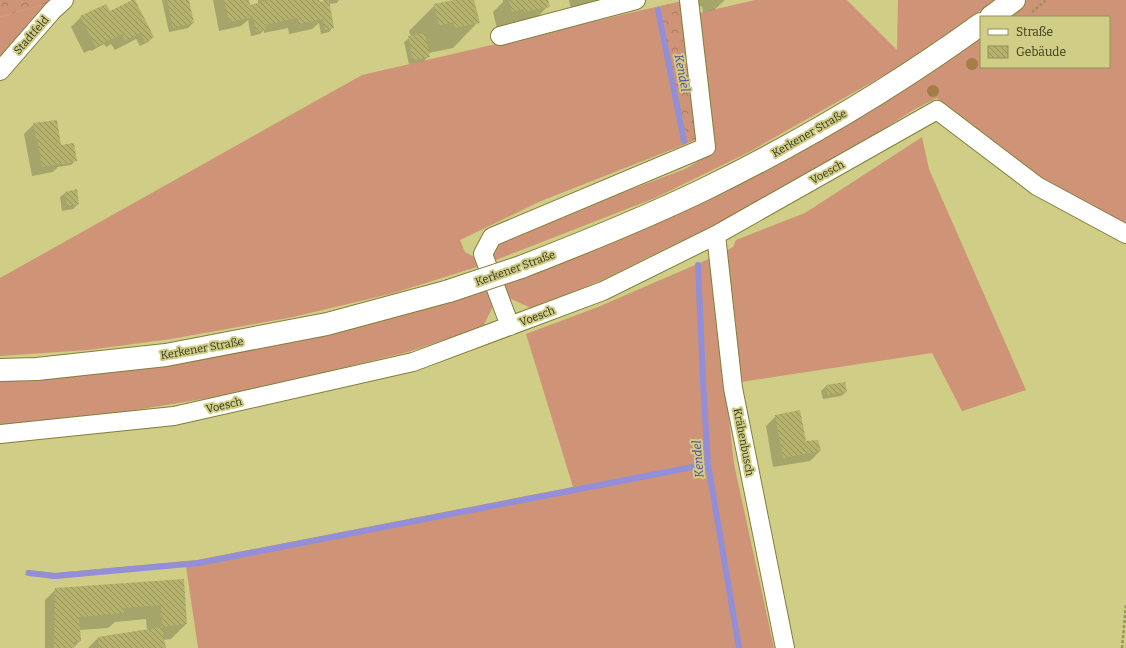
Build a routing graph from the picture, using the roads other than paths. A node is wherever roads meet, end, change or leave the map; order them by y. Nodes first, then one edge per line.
1 (64, 0) edge
2 (636, 0) edge
3 (689, 0) edge
4 (1021, 7) edge
5 (994, 16) edge
6 (980, 25) edge
7 (500, 36) dead end
8 (0, 71) edge
9 (1126, 234) edge
10 (716, 235) junction
11 (510, 326) junction
12 (0, 370) edge
13 (0, 434) edge
14 (785, 648) edge

1 - 8 street, Stadtfeld
2 - 7 street
3 - 11 street, Voesch
4 - 5 main road
6 - 12 main road, Kerkener Straße, bridge
9 - 10 street, Voesch
10 - 11 street, Voesch
10 - 14 street, Krähenbusch
11 - 13 street, Voesch

